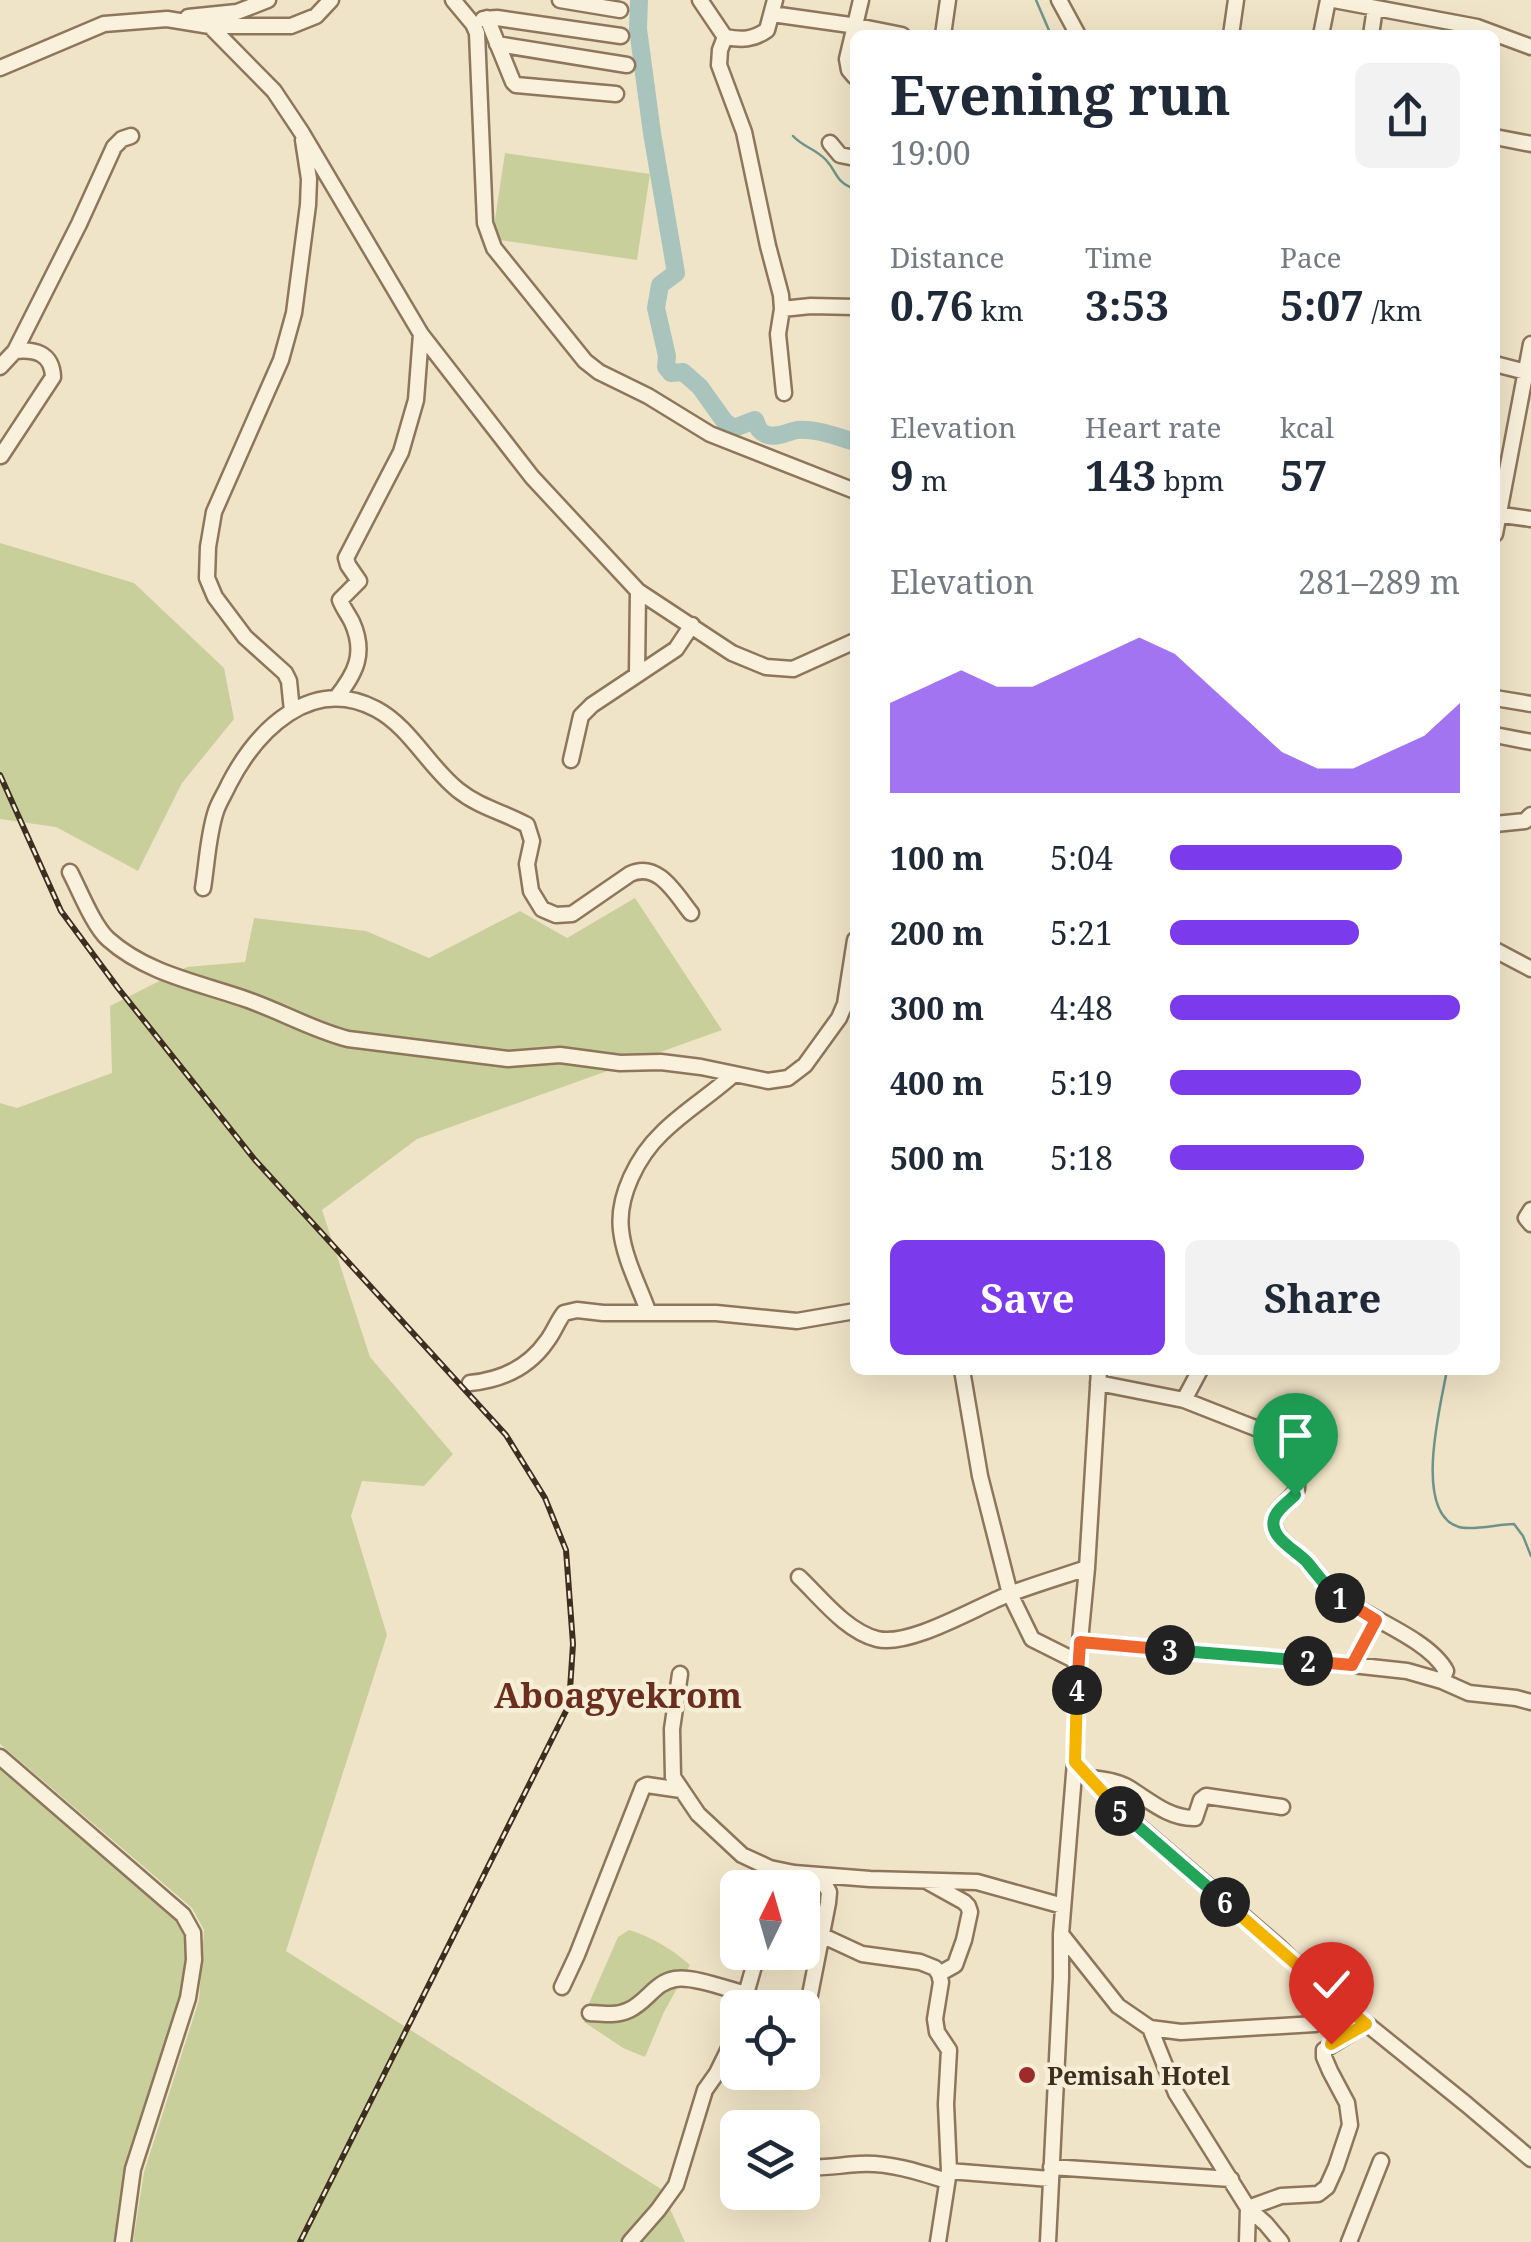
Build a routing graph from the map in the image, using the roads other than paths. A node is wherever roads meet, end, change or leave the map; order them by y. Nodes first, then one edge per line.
1 (268, 0) edge
2 (331, 0) edge
3 (453, 0) edge
4 (560, 0) edge
5 (700, 0) edge
6 (861, 0) edge
7 (948, 0) edge
8 (1058, 0) edge
9 (1236, 0) edge
10 (1331, 0) edge
11 (774, 7) edge
12 (1375, 8) junction
13 (620, 10) dead end
14 (167, 19) junction
15 (480, 21) junction
16 (210, 26) junction
17 (857, 26) junction
18 (856, 30) edge
19 (877, 30) edge
20 (944, 30) edge
21 (1075, 30) edge
22 (1232, 30) edge
23 (1322, 30) edge
24 (1372, 30) edge
25 (1486, 30) edge
26 (1500, 35) edge
27 (620, 36) dead end
28 (725, 36) junction
29 (497, 44) junction
30 (1531, 46) edge
31 (627, 65) dead end
32 (0, 68) edge
33 (616, 94) dead end
34 (302, 133) junction
35 (132, 136) dead end
36 (1500, 138) edge
37 (830, 142) dead end
38 (1531, 144) edge
39 (850, 157) edge
40 (850, 307) edge
41 (782, 309) junction
42 (421, 334) junction
43 (1531, 344) edge
44 (15, 352) junction
45 (1500, 365) edge
46 (0, 367) edge
47 (1526, 372) junction
48 (784, 394) dead end
49 (1, 456) edge
50 (850, 489) edge
51 (1500, 499) edge
52 (1500, 514) edge
53 (1531, 519) edge
54 (638, 591) junction
55 (692, 625) junction
56 (850, 643) edge
57 (637, 673) junction
58 (336, 698) junction
59 (1500, 699) edge
60 (1531, 704) edge
61 (292, 711) junction
62 (1500, 736) edge
63 (1531, 742) edge
64 (571, 760) dead end
65 (1531, 815) edge
66 (1500, 824) edge
67 (70, 872) dead end
68 (203, 888) dead end
69 (691, 913) dead end
70 (1500, 953) edge
71 (1531, 969) edge
72 (850, 972) edge
73 (734, 1074) junction
74 (1531, 1210) edge
75 (1531, 1224) edge
76 (648, 1312) junction
77 (850, 1312) edge
78 (963, 1375) edge
79 (1197, 1375) edge
80 (1098, 1377) edge
81 (470, 1383) dead end
82 (1184, 1400) junction
83 (1087, 1568) junction
84 (799, 1578) dead end
85 (1010, 1594) junction
86 (1376, 1620) junction
87 (1080, 1642) junction
88 (1078, 1662) junction
89 (1352, 1665) junction
90 (680, 1674) dead end
91 (1442, 1681) junction
92 (1531, 1702) edge
93 (0, 1757) edge
94 (1075, 1762) junction
95 (1089, 1778) junction
96 (681, 1790) junction
97 (1282, 1807) dead end
98 (774, 1870) edge
99 (820, 1876) joint
100 (924, 1879) junction
101 (1063, 1906) junction
102 (1061, 1934) junction
103 (821, 1935) junction
104 (939, 1974) junction
105 (562, 1987) dead end
106 (810, 1990) edge
107 (720, 1993) edge
108 (1347, 2008) junction
109 (590, 2014) dead end
110 (1315, 2024) junction
111 (1366, 2024) junction
112 (1150, 2028) junction
113 (1324, 2050) junction
114 (720, 2067) edge
115 (1531, 2159) edge
116 (1380, 2161) dead end
117 (820, 2169) edge
118 (1051, 2173) junction
119 (948, 2176) junction
120 (1231, 2180) junction
121 (1248, 2208) junction
122 (122, 2242) edge
123 (630, 2242) edge
124 (938, 2242) edge
125 (1048, 2242) edge
126 (1247, 2242) edge
127 (1281, 2242) edge
128 (1349, 2242) edge

1 - 14 street
2 - 16 street
3 - 15 street
4 - 13 street
5 - 28 street
6 - 17 street
7 - 20 street
8 - 21 street
9 - 22 street
10 - 12 street
10 - 23 street
11 - 17 street
11 - 28 street
12 - 24 street
12 - 25 street
14 - 16 street
14 - 32 street
15 - 27 street
15 - 29 street
15 - 50 street
16 - 34 street
17 - 18 street
17 - 19 street
26 - 30 street
28 - 41 street
29 - 31 street
29 - 33 street
34 - 42 street
34 - 61 street
35 - 44 street
36 - 38 street
37 - 39 street
40 - 41 street
41 - 48 street
42 - 54 street
42 - 58 street
43 - 47 street
44 - 46 street
44 - 49 street
45 - 47 street
47 - 51 street
52 - 53 street
54 - 55 street
54 - 57 street
55 - 56 street
55 - 57 street
57 - 64 street
58 - 61 street
58 - 69 street
59 - 60 street
61 - 68 street
62 - 63 street
65 - 66 street
67 - 73 street
70 - 71 street
72 - 73 street
73 - 76 street
74 - 75 street
76 - 77 street
76 - 81 street
78 - 85 street
79 - 82 street
80 - 82 street
80 - 83 street
82 - 86 street
83 - 85 street
83 - 87 street
84 - 85 street
85 - 88 street
86 - 89 street
86 - 91 street
87 - 88 street
87 - 89 street
88 - 94 street
89 - 91 street
90 - 96 street
91 - 92 street
93 - 122 street
94 - 95 street
94 - 101 street
95 - 97 street
95 - 108 street
96 - 98 street
96 - 105 street
99 - 100 street
99 - 103 street
100 - 101 street
100 - 104 street
101 - 102 street
102 - 112 street
102 - 118 street
103 - 104 street
103 - 106 street
104 - 119 street
107 - 109 street
108 - 110 street
108 - 111 street
110 - 112 street
110 - 113 street
111 - 113 street
111 - 115 street
112 - 120 street
113 - 121 street
114 - 123 street
116 - 128 street
117 - 119 street
118 - 119 street
118 - 120 street
118 - 125 street
119 - 124 street
120 - 121 street
121 - 126 street
121 - 127 street

